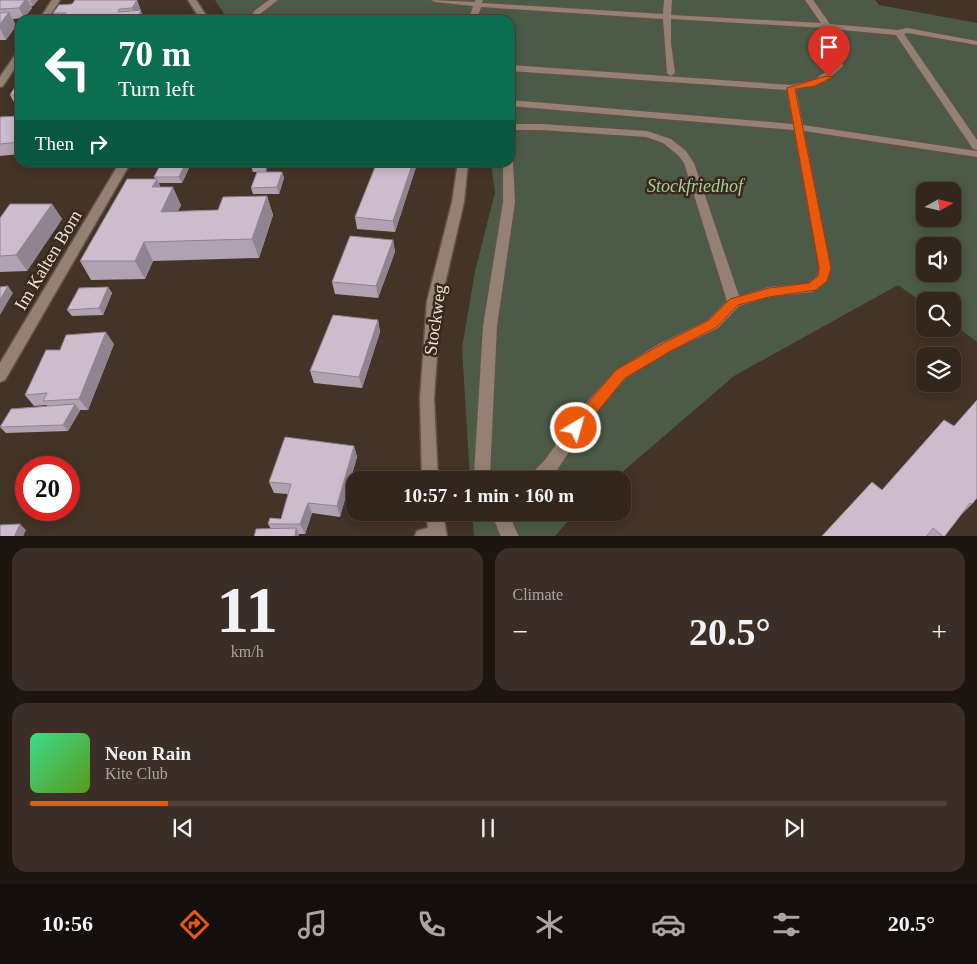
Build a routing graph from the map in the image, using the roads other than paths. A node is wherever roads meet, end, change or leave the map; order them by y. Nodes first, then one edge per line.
1 (56, 0) edge
2 (192, 0) edge
3 (274, 0) edge
4 (435, 0) edge
5 (668, 0) edge
6 (809, 0) edge
7 (479, 2) edge
8 (46, 15) edge
9 (202, 15) edge
10 (256, 15) edge
11 (475, 15) edge
12 (667, 19) junction
13 (827, 26) junction
14 (899, 33) junction
15 (977, 43) edge
16 (15, 62) edge
17 (515, 68) edge
18 (671, 73) dead end
19 (0, 84) edge
20 (791, 88) junction
21 (515, 103) edge
22 (515, 127) edge
23 (799, 127) junction
24 (977, 147) edge
25 (977, 154) edge
26 (123, 167) edge
27 (462, 167) edge
28 (508, 167) edge
29 (734, 302) junction
30 (0, 376) edge
31 (430, 471) edge
32 (482, 471) edge
33 (544, 471) edge
34 (434, 521) edge
35 (505, 521) edge
36 (433, 536) edge
37 (510, 536) edge

1 - 8 street
2 - 9 street
3 - 10 street
4 - 7 street
5 - 12 street
6 - 13 street
7 - 11 street
7 - 12 street
12 - 13 street
12 - 18 street
13 - 14 street
13 - 20 street
14 - 15 street
14 - 24 street
16 - 19 street
17 - 20 street
20 - 23 street
21 - 23 street
22 - 29 street
23 - 25 street
23 - 29 street
26 - 30 street, Im Kalten Born
27 - 31 street, Stockweg
28 - 32 street
29 - 33 street
34 - 36 street
35 - 37 street

